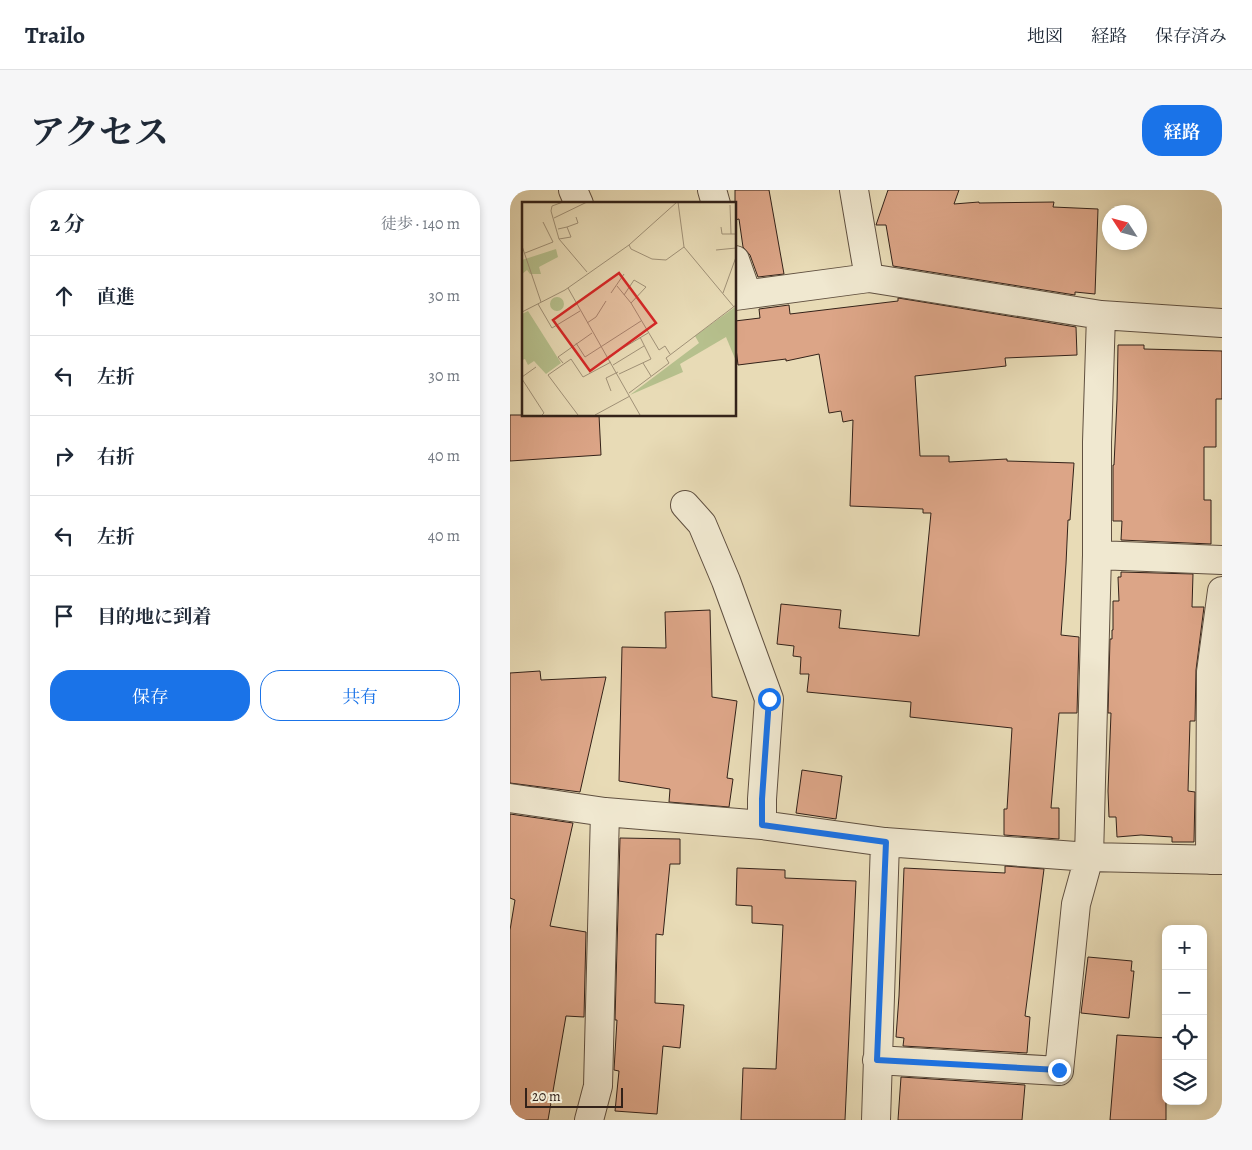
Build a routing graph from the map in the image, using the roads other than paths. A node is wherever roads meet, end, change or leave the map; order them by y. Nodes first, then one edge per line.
1 (573, 190) edge
2 (854, 190) edge
3 (578, 202) edge
4 (736, 266) edge
5 (869, 278) junction
6 (741, 295) edge
7 (1101, 315) junction
8 (1222, 323) edge
9 (685, 505) dead end
10 (1097, 555) junction
11 (1222, 560) edge
12 (1222, 591) edge
13 (510, 798) edge
14 (606, 812) junction
15 (762, 825) junction
16 (886, 842) junction
17 (1089, 857) junction
18 (1216, 860) edge
19 (877, 1060) junction
20 (589, 1120) edge
21 (876, 1120) edge

1 - 3 street
2 - 5 street
4 - 6 street
5 - 6 street
5 - 7 street
7 - 8 street
7 - 10 street
9 - 15 street
10 - 11 street
10 - 17 street
12 - 18 street
13 - 14 street
14 - 15 street
14 - 20 street
15 - 16 street
16 - 17 street
16 - 19 street
17 - 18 street
17 - 19 street
19 - 21 street

